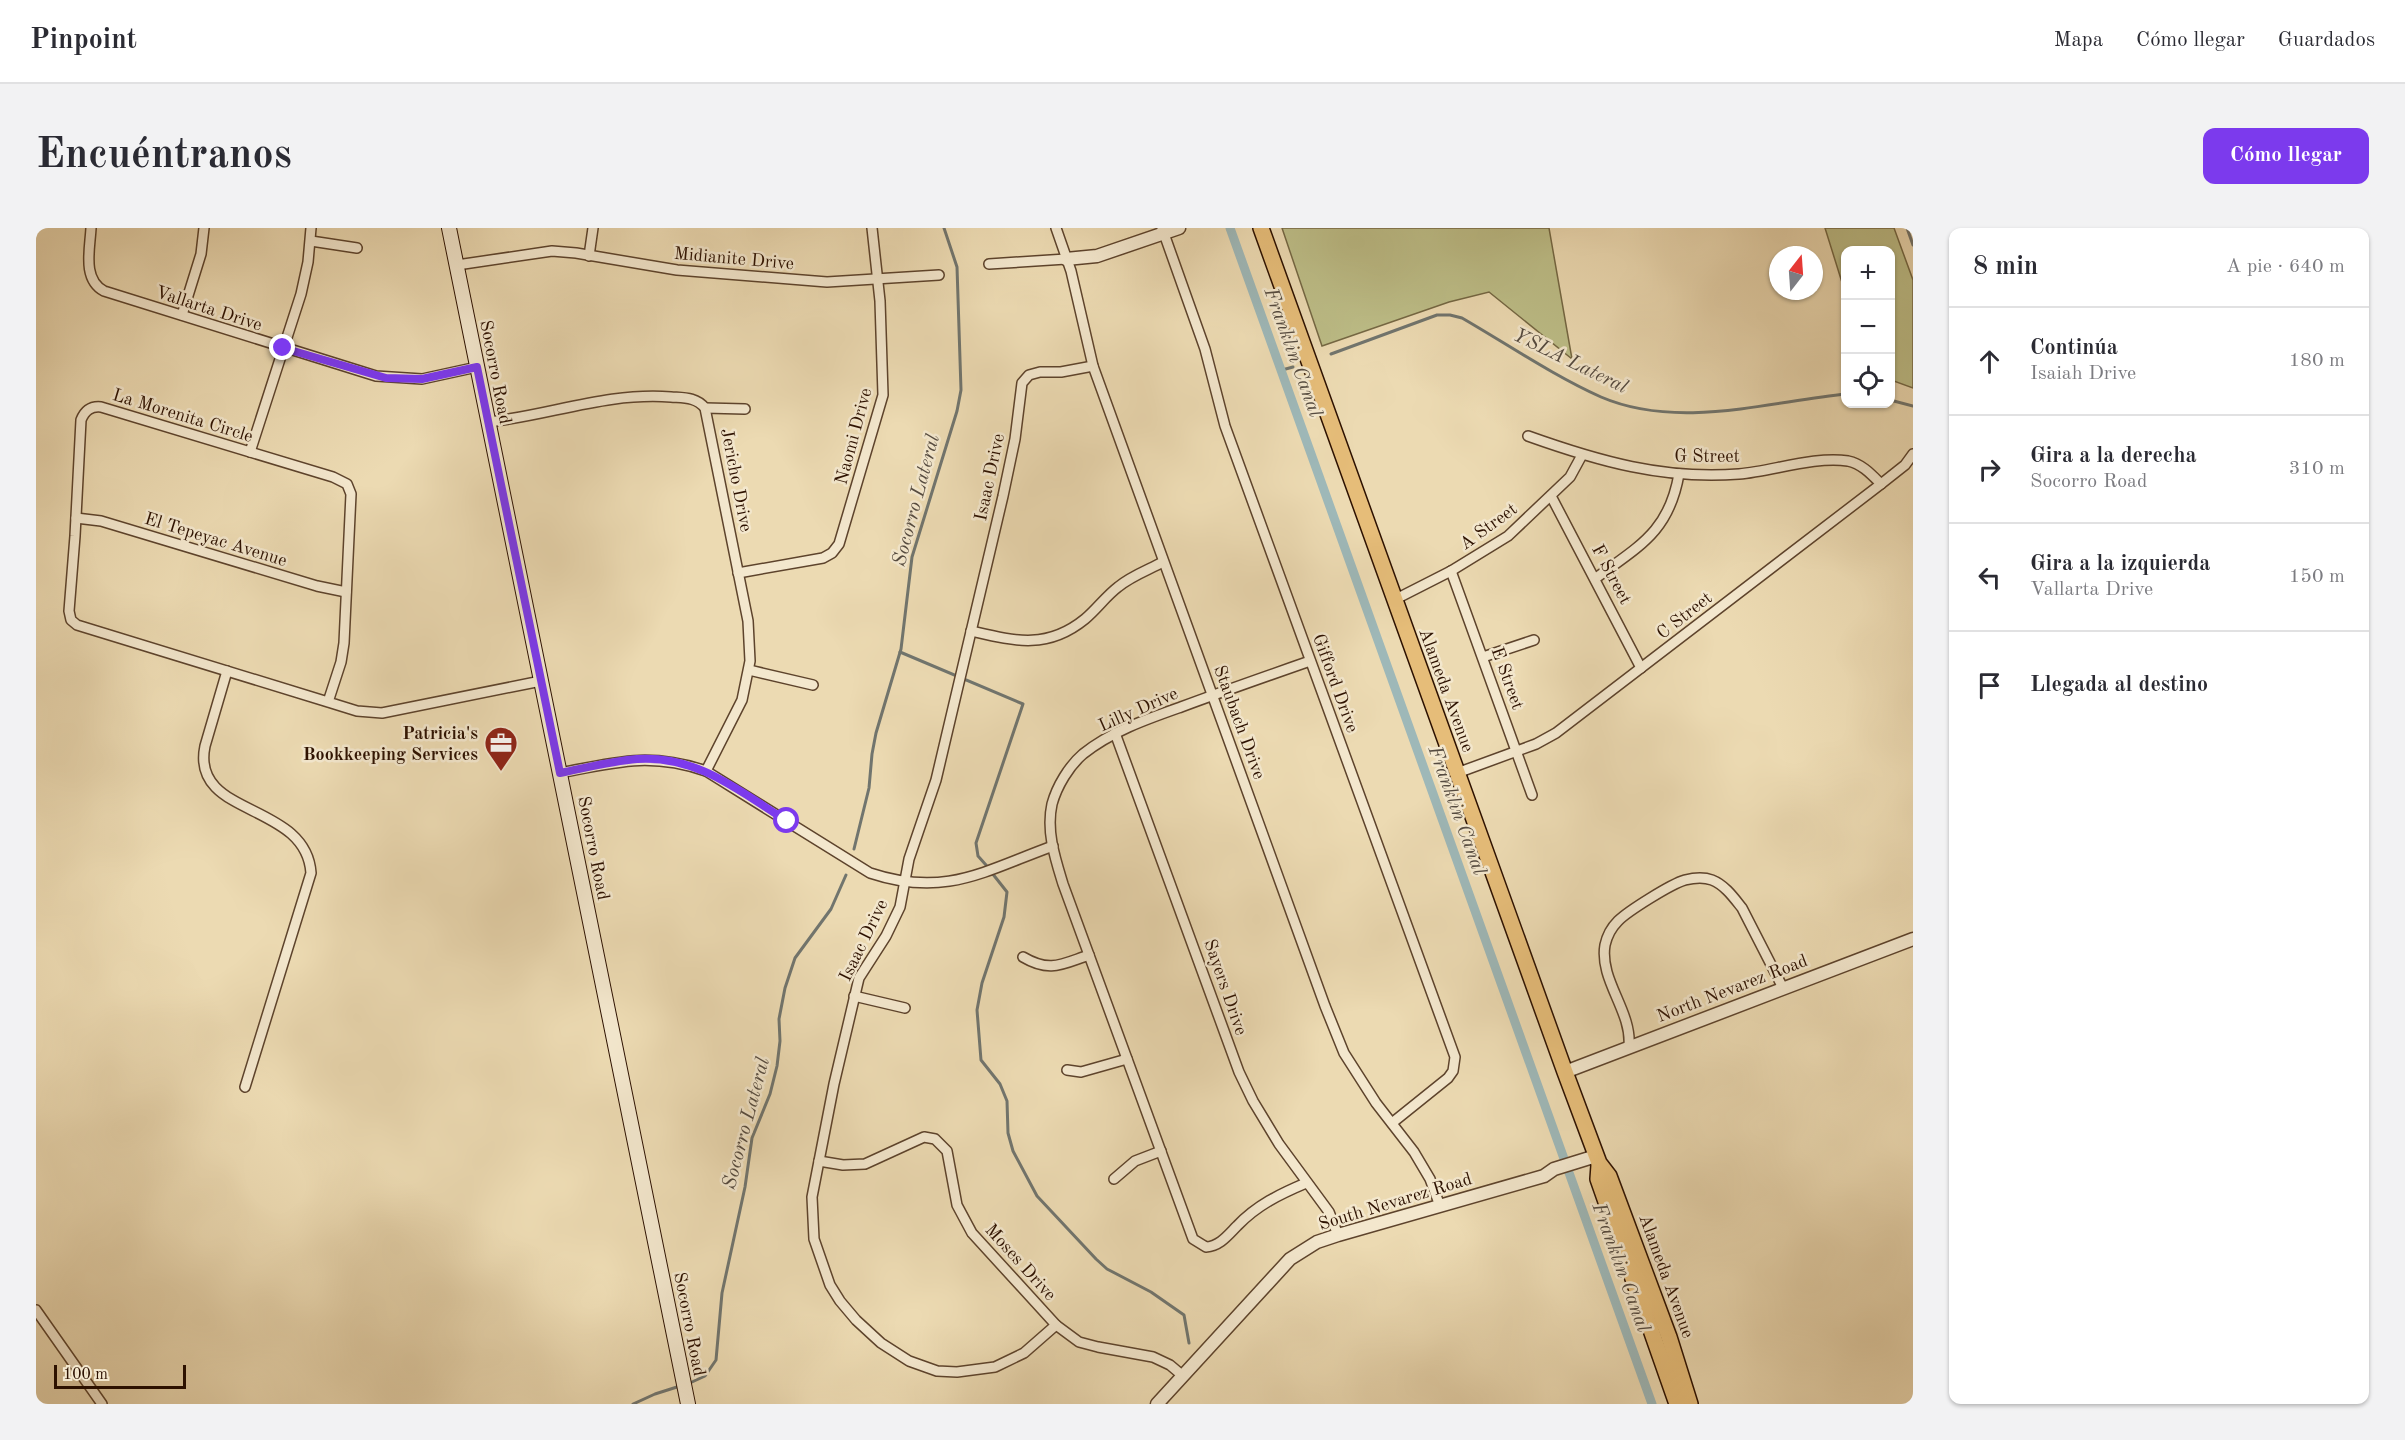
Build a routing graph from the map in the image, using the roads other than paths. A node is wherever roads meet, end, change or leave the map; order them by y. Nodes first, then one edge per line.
1 (91, 228) edge
2 (204, 228) edge
3 (310, 228) edge
4 (449, 228) edge
5 (593, 228) edge
6 (872, 228) edge
7 (1056, 228) edge
8 (1179, 228) edge
9 (1261, 228) edge
10 (1163, 231) edge
11 (311, 241) junction
12 (357, 248) dead end
13 (589, 256) junction
14 (1066, 259) junction
15 (988, 264) dead end
16 (457, 265) junction
17 (939, 275) dead end
18 (878, 279) junction
19 (182, 315) junction
20 (283, 348) junction
21 (1093, 366) junction
22 (477, 367) junction
23 (705, 408) junction
24 (745, 409) dead end
25 (488, 422) junction
26 (1528, 436) dead end
27 (250, 452) junction
28 (1913, 454) edge
29 (1582, 455) junction
30 (1679, 474) junction
31 (1881, 484) junction
32 (1551, 496) junction
33 (76, 518) junction
34 (1163, 562) junction
35 (1451, 571) junction
36 (738, 573) junction
37 (1596, 578) junction
38 (346, 592) junction
39 (1394, 600) junction
40 (971, 631) junction
41 (1534, 640) dead end
42 (1483, 657) junction
43 (1310, 661) junction
44 (1641, 668) junction
45 (749, 670) junction
46 (227, 671) junction
47 (541, 681) junction
48 (813, 685) dead end
49 (1212, 695) junction
50 (328, 702) junction
51 (1115, 734) junction
52 (1516, 751) junction
53 (706, 771) junction
54 (560, 773) junction
55 (1457, 774) junction
56 (1532, 795) dead end
57 (1053, 846) junction
58 (905, 882) junction
59 (1913, 939) edge
60 (1089, 955) junction
61 (1023, 957) dead end
62 (1783, 988) junction
63 (854, 996) junction
64 (905, 1008) dead end
65 (1629, 1046) junction
66 (1127, 1059) junction
67 (1067, 1070) dead end
68 (1565, 1071) junction
69 (245, 1087) dead end
70 (1392, 1123) junction
71 (1161, 1151) junction
72 (1594, 1160) junction
73 (819, 1161) junction
74 (1114, 1179) dead end
75 (1306, 1183) junction
76 (1440, 1206) junction
77 (1338, 1235) junction
78 (36, 1310) edge
79 (1056, 1325) junction
80 (1184, 1376) junction
81 (102, 1404) edge
82 (688, 1404) edge
83 (1157, 1404) edge
84 (1677, 1404) edge
85 (1690, 1404) edge

1 - 19 street, Vallarta Drive
2 - 19 street
3 - 11 street
4 - 16 main road, Socorro Road
5 - 13 street
6 - 18 street, Naomi Drive
7 - 14 street, Staubach Drive
8 - 10 street
9 - 39 main road, Alameda Avenue
10 - 14 street
10 - 43 street, Gifford Drive
11 - 12 street
11 - 20 street
13 - 16 street, Midianite Drive
13 - 18 street, Midianite Drive
14 - 15 street
14 - 21 street, Staubach Drive
16 - 22 main road, Socorro Road
17 - 18 street, Midianite Drive
18 - 36 street, Naomi Drive
19 - 20 street, Vallarta Drive
20 - 22 street, Vallarta Drive
20 - 27 street
21 - 34 street, Staubach Drive
21 - 40 street, Isaac Drive
22 - 25 main road, Socorro Road
23 - 24 street
23 - 25 street, Jericho Drive
23 - 36 street, Jericho Drive
25 - 47 main road, Socorro Road
26 - 29 street, G Street
27 - 33 street, La Morenita Circle
27 - 38 street, La Morenita Circle
28 - 31 street, C Street
29 - 30 street, G Street
29 - 32 street, A Street
30 - 31 street, G Street
30 - 37 street
31 - 44 street, C Street
32 - 35 street, A Street
32 - 37 street, F Street
33 - 38 street, El Tepeyac Avenue
33 - 46 street, La Morenita Circle
34 - 40 street
34 - 49 street, Staubach Drive
35 - 39 street, A Street
35 - 42 street, E Street
36 - 45 street, Jericho Drive
37 - 44 street, F Street
38 - 50 street, La Morenita Circle
39 - 55 main road, Alameda Avenue
40 - 58 street, Isaac Drive
41 - 42 street
42 - 52 street, E Street
43 - 49 street, Lilly Drive
43 - 70 street, Gifford Drive
44 - 52 street, C Street
45 - 48 street
45 - 53 street, Jericho Drive
46 - 50 street, La Morenita Circle
46 - 69 street
47 - 50 street, La Morenita Circle
47 - 54 main road, Socorro Road
49 - 51 street, Lilly Drive
49 - 70 street, Staubach Drive
51 - 57 street, Lilly Drive
51 - 75 street, Sayers Drive
52 - 55 street, C Street
52 - 56 street, E Street
53 - 54 street
53 - 58 street
54 - 82 main road, Socorro Road
55 - 68 main road, Alameda Avenue
57 - 58 street
57 - 60 street, Lilly Drive
58 - 63 street, Isaac Drive
59 - 62 street, North Nevarez Road
60 - 61 street
60 - 66 street, Lilly Drive
62 - 65 street, North Nevarez Road
62 - 65 street
63 - 64 street
63 - 73 street, Isaac Drive
65 - 68 street, North Nevarez Road
66 - 67 street
66 - 71 street, Lilly Drive
68 - 72 main road, Alameda Avenue
70 - 76 street, Staubach Drive
71 - 74 street
71 - 75 street, Lilly Drive
72 - 76 street, South Nevarez Road
72 - 84 main road, Alameda Avenue
72 - 85 main road, Alameda Avenue
73 - 79 street, Moses Drive
73 - 79 street, Isaac Drive
75 - 77 street, Sayers Drive
76 - 77 street, South Nevarez Road
77 - 80 street, South Nevarez Road
78 - 81 street
79 - 80 street, Moses Drive
80 - 83 street, South Nevarez Road

